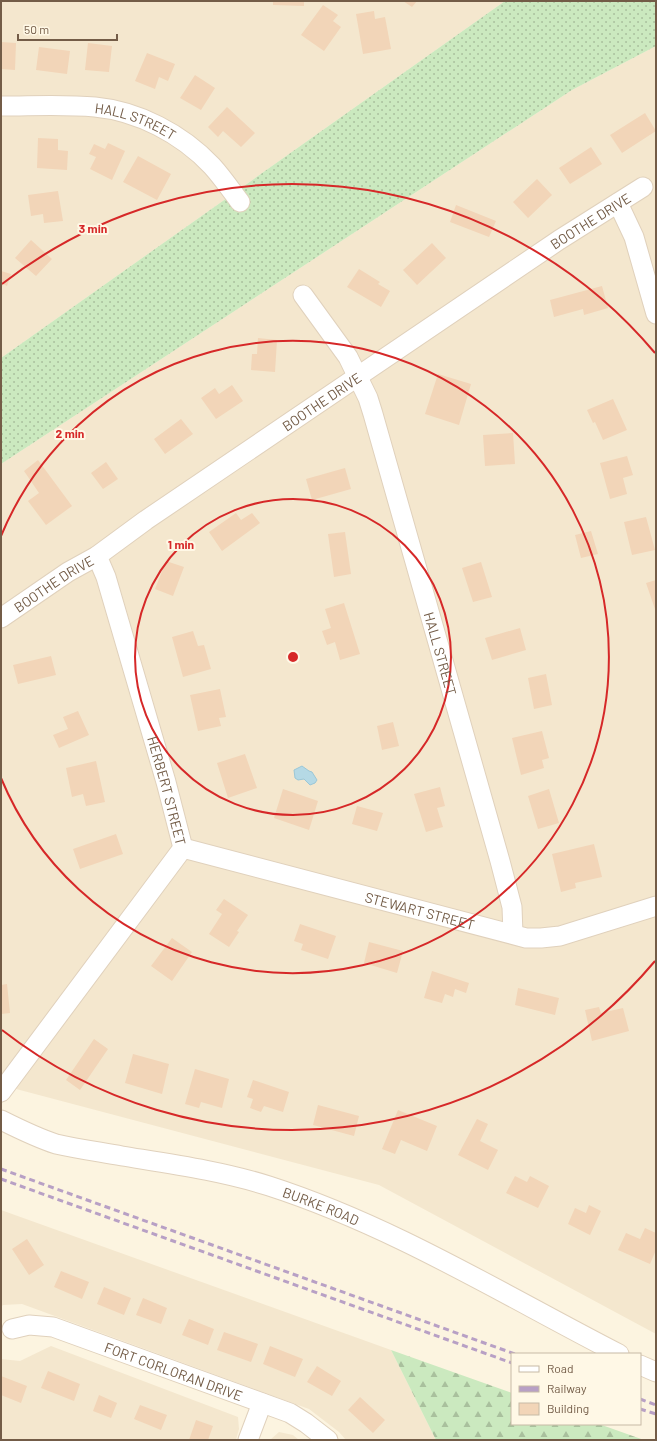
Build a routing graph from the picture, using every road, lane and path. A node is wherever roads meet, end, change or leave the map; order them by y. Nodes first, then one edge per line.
1 (1, 106) edge
2 (643, 187) dead end
3 (240, 202) dead end
4 (618, 203) junction
5 (303, 294) dead end
6 (656, 314) edge
7 (357, 377) junction
8 (97, 556) junction
9 (1, 618) edge
10 (183, 848) junction
11 (656, 906) edge
12 (513, 934) junction
13 (1, 1092) edge
14 (1, 1120) edge
15 (12, 1329) dead end
16 (617, 1353) edge
17 (641, 1364) edge
18 (656, 1372) edge
19 (262, 1403) junction
20 (248, 1440) edge
21 (328, 1440) edge

1 - 3 street, HALL STREET
2 - 4 street, BOOTHE DRIVE
4 - 6 street
4 - 7 street, BOOTHE DRIVE
5 - 7 street, HALL STREET
7 - 8 street, BOOTHE DRIVE
7 - 12 street, HALL STREET
8 - 9 street, BOOTHE DRIVE
8 - 10 street, HERBERT STREET
10 - 12 street, STEWART STREET
10 - 13 street, HERBERT STREET
11 - 12 street, STEWART STREET
14 - 16 street, BURKE ROAD
15 - 19 street, FORT CORLORAN DRIVE
17 - 18 street
19 - 20 street
19 - 21 street, FORT CORLORAN DRIVE

